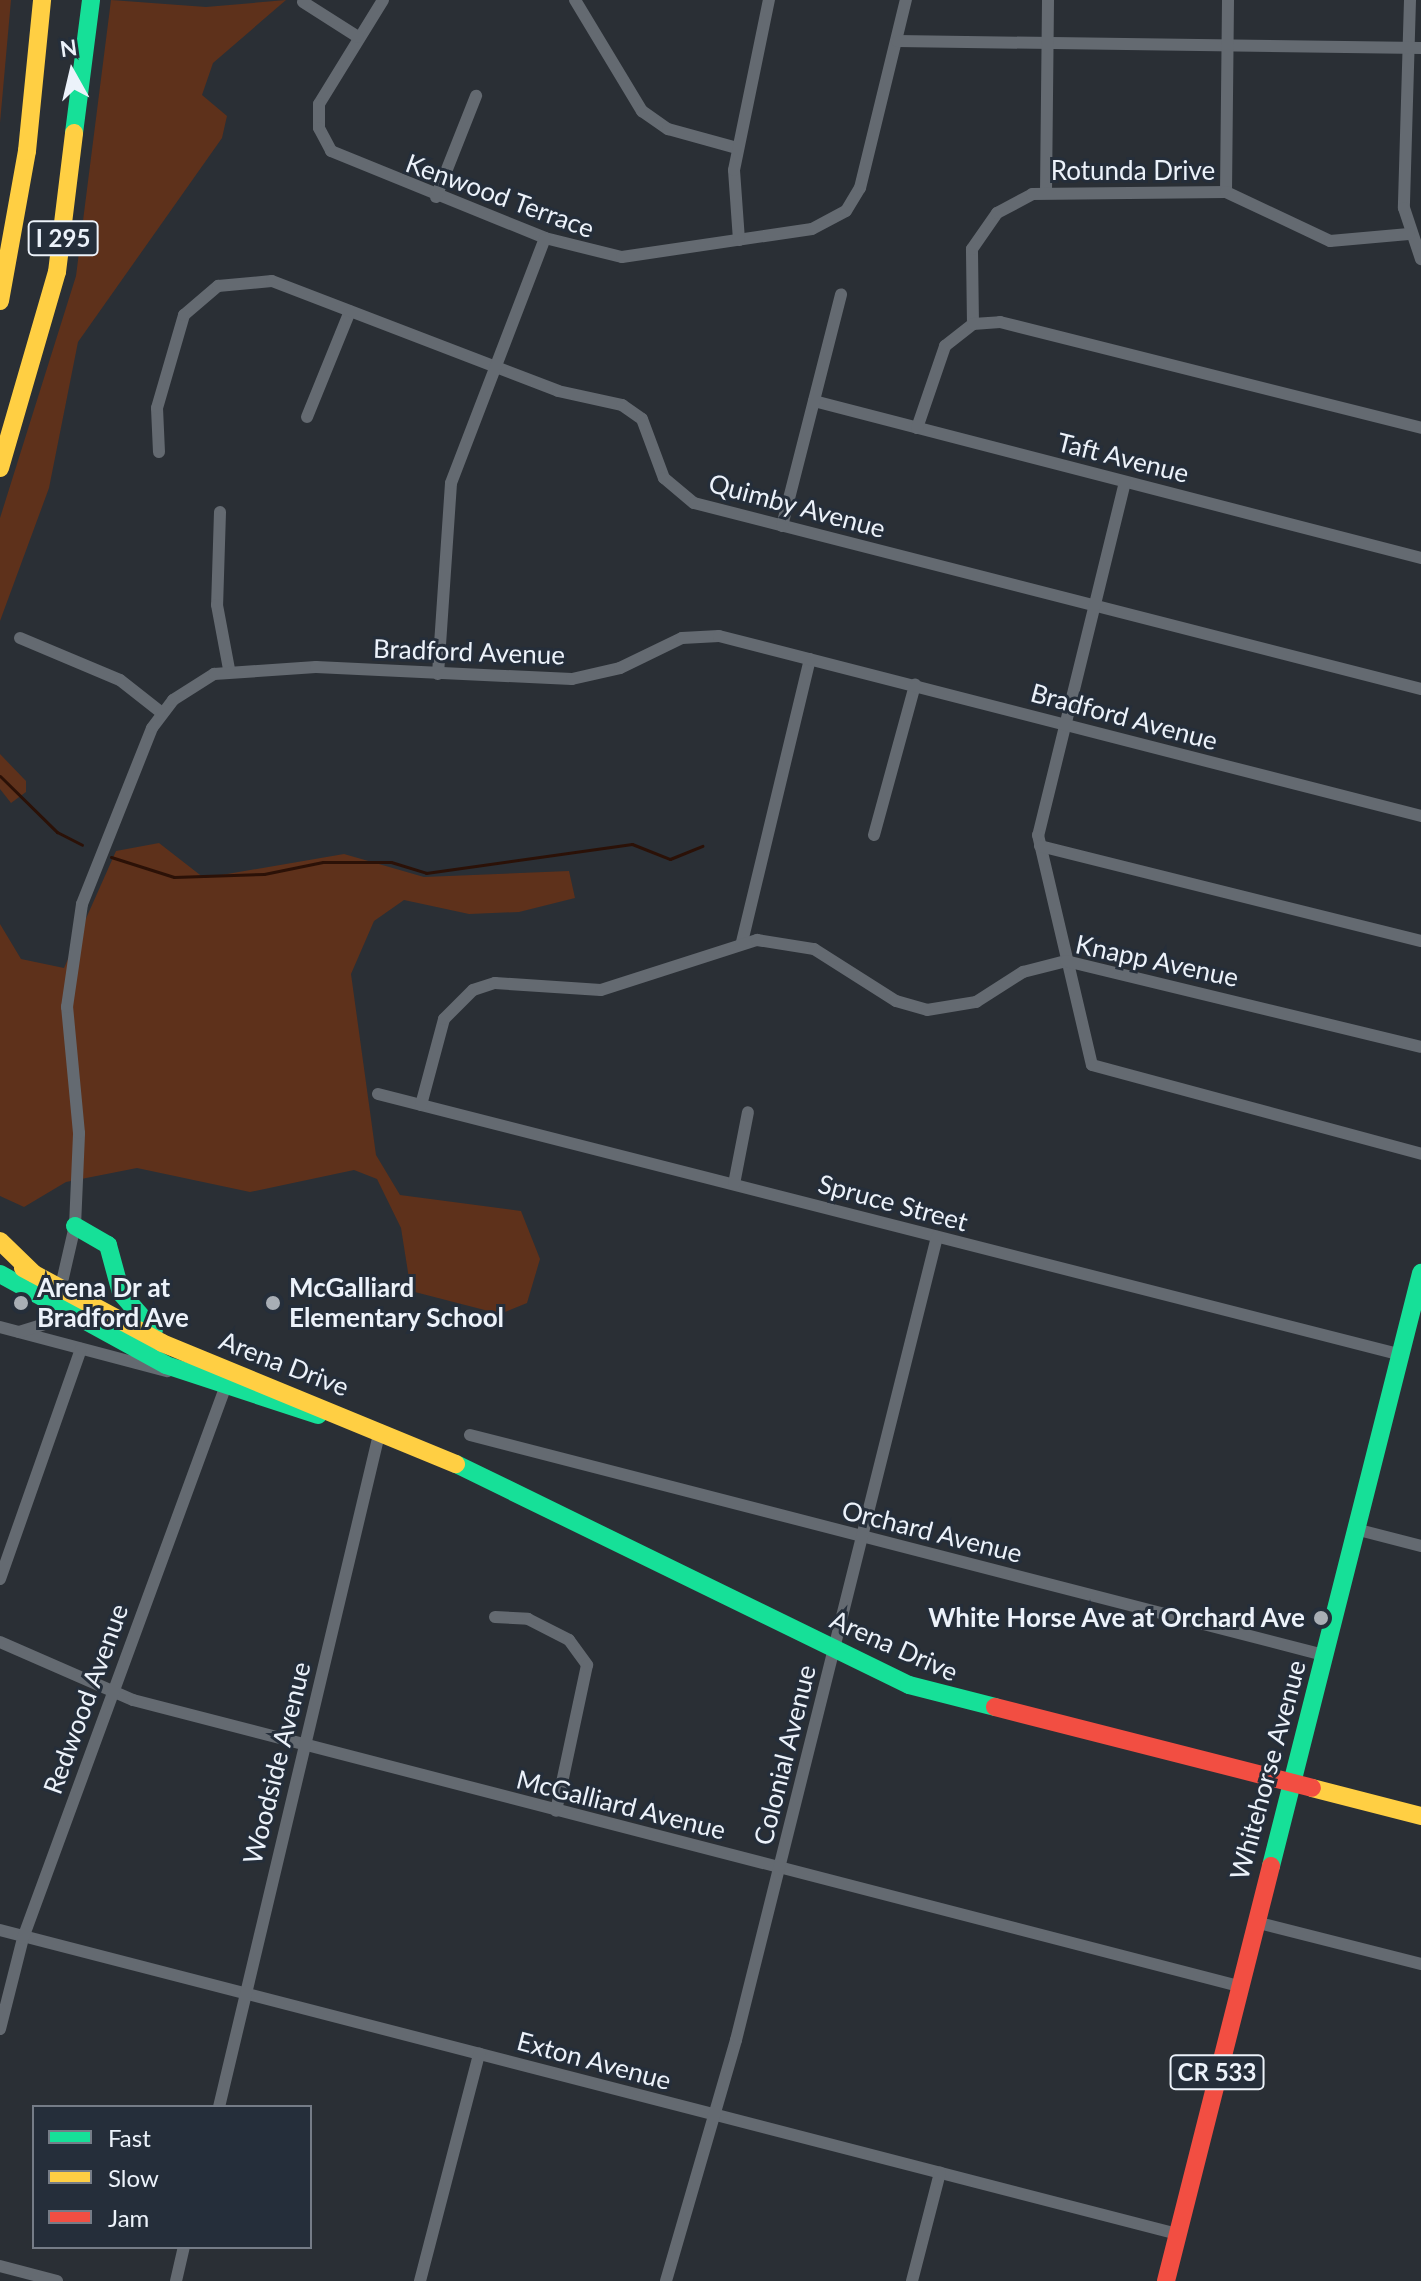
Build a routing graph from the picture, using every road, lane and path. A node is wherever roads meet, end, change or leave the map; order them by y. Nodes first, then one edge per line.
1 (42, 0) edge
2 (91, 0) edge
3 (383, 0) edge
4 (575, 0) edge
5 (769, 0) edge
6 (906, 0) edge
7 (1048, 0) edge
8 (1228, 0) edge
9 (1410, 0) edge
10 (303, 2) dead end
11 (358, 37) junction
12 (897, 41) junction
13 (1048, 42) junction
14 (1227, 44) junction
15 (1415, 48) edge
16 (476, 96) dead end
17 (737, 148) junction
18 (1046, 192) junction
19 (1226, 192) junction
20 (436, 197) junction
21 (1409, 234) junction
22 (545, 238) junction
23 (739, 240) junction
24 (1421, 259) edge
25 (841, 294) dead end
26 (0, 301) edge
27 (350, 311) junction
28 (973, 324) junction
29 (495, 365) junction
30 (814, 401) junction
31 (307, 417) dead end
32 (917, 428) junction
33 (1421, 428) edge
34 (159, 452) dead end
35 (0, 468) edge
36 (1125, 482) junction
37 (220, 512) dead end
38 (782, 526) junction
39 (1421, 558) edge
40 (1095, 606) junction
41 (20, 638) dead end
42 (810, 659) junction
43 (229, 669) junction
44 (438, 674) junction
45 (915, 685) junction
46 (1421, 689) edge
47 (162, 713) junction
48 (1065, 724) junction
49 (1421, 816) edge
50 (874, 835) dead end
51 (1040, 846) junction
52 (1421, 941) edge
53 (742, 942) junction
54 (1066, 961) junction
55 (1421, 1047) edge
56 (378, 1094) dead end
57 (421, 1105) junction
58 (748, 1112) dead end
59 (1421, 1154) edge
60 (734, 1184) junction
61 (75, 1226) junction
62 (937, 1237) junction
63 (0, 1241) edge
64 (0, 1255) edge
65 (33, 1273) junction
66 (1421, 1273) edge
67 (0, 1274) edge
68 (64, 1291) junction
69 (56, 1308) junction
70 (1415, 1314) edge
71 (0, 1327) edge
72 (19, 1332) junction
73 (81, 1349) junction
74 (182, 1351) junction
75 (1398, 1354) junction
76 (205, 1381) junction
77 (225, 1388) junction
78 (380, 1430) junction
79 (470, 1435) dead end
80 (1355, 1529) junction
81 (863, 1537) junction
82 (1421, 1546) edge
83 (0, 1579) edge
84 (495, 1617) dead end
85 (0, 1642) edge
86 (835, 1649) junction
87 (1324, 1655) junction
88 (112, 1689) junction
89 (305, 1746) junction
90 (1290, 1788) junction
91 (556, 1811) junction
92 (1421, 1816) edge
93 (779, 1867) junction
94 (1255, 1922) junction
95 (0, 1930) edge
96 (23, 1938) junction
97 (1421, 1964) edge
98 (1239, 1986) junction
99 (245, 1994) junction
100 (0, 2029) edge
101 (479, 2054) junction
102 (219, 2105) edge
103 (710, 2114) junction
104 (940, 2173) junction
105 (1177, 2234) junction
106 (184, 2249) edge
107 (0, 2266) edge
108 (57, 2281) edge
109 (176, 2281) edge
110 (420, 2281) edge
111 (666, 2281) edge
112 (912, 2281) edge
113 (1166, 2281) edge

1 - 26 main road, I 295
2 - 35 main road, I 295
3 - 11 street, Kenwood Terrace
4 - 17 street
5 - 17 street
6 - 12 street, Kenwood Terrace
7 - 13 street
8 - 14 street
9 - 15 street
10 - 11 street
11 - 20 street, Kenwood Terrace
12 - 13 street
12 - 23 street, Kenwood Terrace
13 - 14 street
13 - 18 street
14 - 15 street
14 - 19 street
15 - 21 street
16 - 20 street
17 - 23 street
18 - 19 street, Rotunda Drive
18 - 28 street, Rotunda Drive
19 - 21 street, Rotunda Drive
20 - 22 street, Kenwood Terrace
21 - 24 street
22 - 23 street, Kenwood Terrace
22 - 29 street
25 - 30 street
27 - 29 street, Quimby Avenue
27 - 31 street
27 - 34 street, Quimby Avenue
28 - 32 street
28 - 33 street
29 - 38 street, Quimby Avenue
29 - 44 street
30 - 32 street, Taft Avenue
30 - 38 street
32 - 36 street, Taft Avenue
36 - 39 street, Taft Avenue
36 - 40 street
37 - 43 street
38 - 40 street, Quimby Avenue
40 - 46 street, Quimby Avenue
40 - 48 street
41 - 47 street
42 - 44 street, Bradford Avenue
42 - 45 street, Bradford Avenue
42 - 53 street
43 - 44 street, Bradford Avenue
43 - 47 street, Bradford Avenue
45 - 48 street, Bradford Avenue
45 - 50 street
47 - 61 street, Bradford Avenue
48 - 49 street, Bradford Avenue
48 - 51 street
51 - 52 street
51 - 54 street
53 - 54 street, Knapp Avenue
53 - 57 street, Knapp Avenue
54 - 55 street, Knapp Avenue
54 - 59 street
56 - 57 street, Spruce Street
57 - 60 street, Spruce Street
58 - 60 street
60 - 62 street, Spruce Street
61 - 68 street, Bradford Avenue
61 - 74 main road
62 - 75 street, Spruce Street
62 - 81 street, Colonial Avenue
63 - 65 main road
64 - 65 main road, Arena Drive
65 - 68 main road, Arena Drive
66 - 70 main road, Whitehorse Avenue / CR 533
67 - 69 main road, Arena Drive
68 - 69 street, Bradford Avenue
68 - 74 main road, Arena Drive
69 - 72 street, Bradford Avenue
69 - 76 main road, Arena Drive
70 - 75 main road, Whitehorse Avenue / CR 533
71 - 72 street
72 - 73 street
73 - 76 street
73 - 83 street
74 - 78 main road, Arena Drive
75 - 80 main road, Whitehorse Avenue / CR 533
76 - 77 main road, Arena Drive
77 - 78 main road, Arena Drive
77 - 88 street, Redwood Avenue
78 - 86 main road, Arena Drive
78 - 89 street, Woodside Avenue
79 - 81 street, Orchard Avenue
80 - 82 street
80 - 87 main road, Whitehorse Avenue / CR 533
81 - 86 street, Colonial Avenue
81 - 87 street, Orchard Avenue
84 - 91 street
85 - 88 street, McGalliard Avenue
86 - 90 main road, Arena Drive
86 - 93 street, Colonial Avenue
87 - 90 main road, Whitehorse Avenue / CR 533
88 - 89 street, McGalliard Avenue
88 - 96 street, Redwood Avenue
89 - 91 street, McGalliard Avenue
89 - 99 street, Woodside Avenue
90 - 92 main road, Arena Drive
90 - 94 main road, Whitehorse Avenue / CR 533
91 - 93 street, McGalliard Avenue
93 - 98 street, McGalliard Avenue
93 - 103 street, Colonial Avenue
94 - 97 street
94 - 98 main road, Whitehorse Avenue / CR 533
95 - 96 street, Exton Avenue
96 - 99 street, Exton Avenue
96 - 100 street, Redwood Avenue
98 - 105 main road, Whitehorse Avenue / CR 533
99 - 101 street, Exton Avenue
99 - 102 street, Woodside Avenue
101 - 103 street, Exton Avenue
101 - 110 street
103 - 104 street, Exton Avenue
103 - 111 street, Colonial Avenue
104 - 105 street, Exton Avenue
104 - 112 street
105 - 113 main road, Whitehorse Avenue / CR 533
106 - 109 street
107 - 108 street

